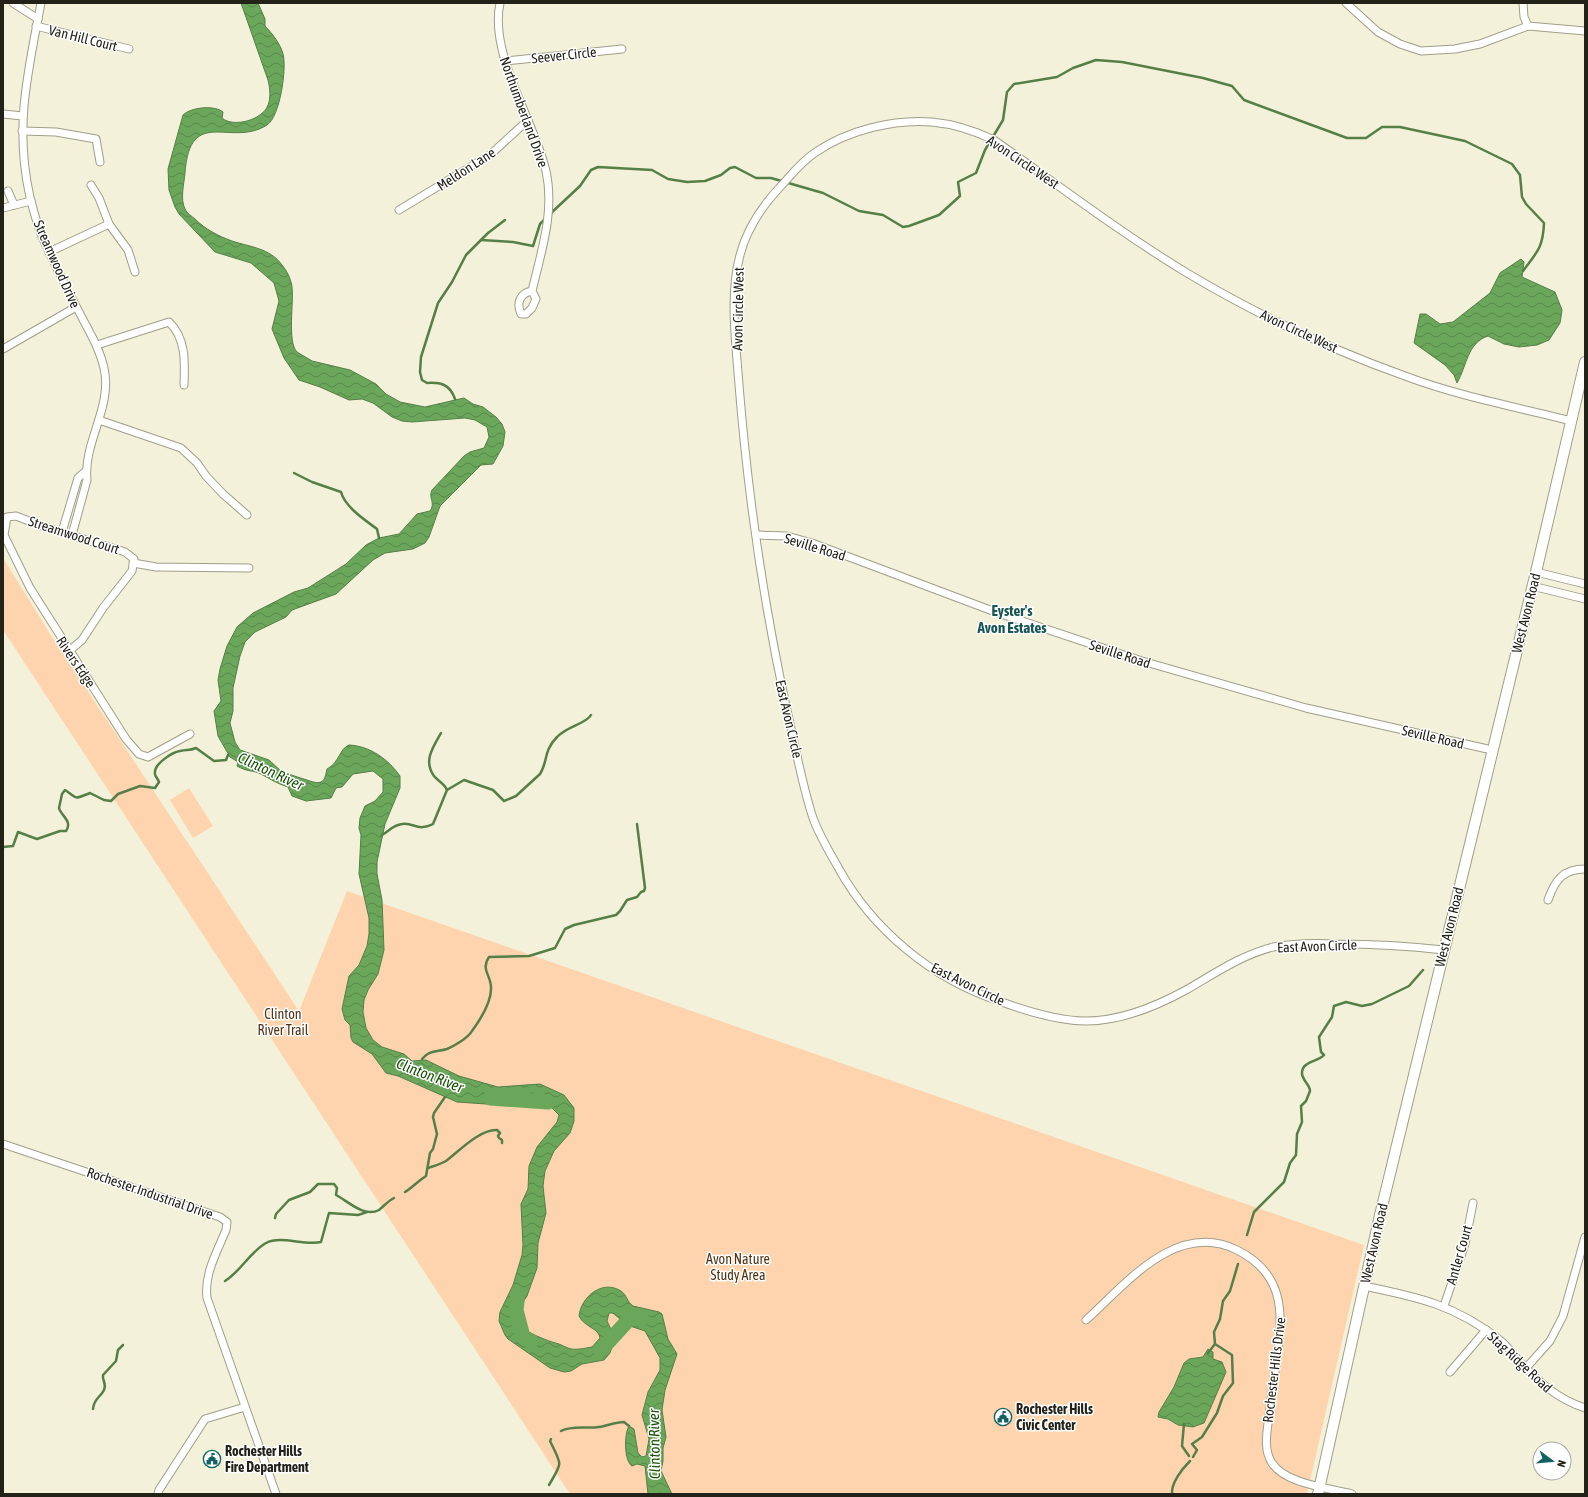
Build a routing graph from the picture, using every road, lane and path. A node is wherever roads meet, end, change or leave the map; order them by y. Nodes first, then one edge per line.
1 (12, 3) edge
2 (41, 3) edge
3 (500, 3) edge
4 (1346, 3) edge
5 (1523, 3) edge
6 (37, 23) junction
7 (1528, 26) junction
8 (1585, 31) edge
9 (129, 49) dead end
10 (622, 49) dead end
11 (506, 61) junction
12 (3, 114) edge
13 (22, 116) junction
14 (528, 120) junction
15 (22, 131) junction
16 (100, 162) dead end
17 (92, 185) dead end
18 (8, 191) dead end
19 (31, 200) junction
20 (14, 205) junction
21 (3, 208) edge
22 (398, 210) dead end
23 (109, 224) junction
24 (49, 252) junction
25 (135, 272) dead end
26 (532, 291) dead end
27 (76, 307) junction
28 (97, 345) junction
29 (3, 348) edge
30 (1585, 362) edge
31 (184, 385) dead end
32 (99, 420) junction
33 (1571, 421) junction
34 (86, 471) junction
35 (247, 515) dead end
36 (13, 516) joint
37 (62, 532) junction
38 (72, 535) junction
39 (757, 535) junction
40 (133, 563) junction
41 (249, 568) dead end
42 (1536, 572) junction
43 (1585, 584) edge
44 (1532, 586) junction
45 (1585, 599) edge
46 (69, 650) junction
47 (190, 734) dead end
48 (1492, 750) junction
49 (1585, 869) edge
50 (1548, 900) dead end
51 (1444, 950) junction
52 (3, 1144) edge
53 (1473, 1203) dead end
54 (1585, 1237) edge
55 (1364, 1286) junction
56 (1444, 1306) junction
57 (1086, 1320) dead end
58 (1486, 1330) junction
59 (1526, 1368) junction
60 (1450, 1372) dead end
61 (245, 1406) junction
62 (1585, 1408) edge
63 (1318, 1490) edge
64 (158, 1494) edge
65 (276, 1494) edge
66 (1352, 1494) edge

1 - 6 street, Van Hill Court
2 - 6 street, Streamwood Drive
3 - 11 street, Northumberland Drive
4 - 7 street
5 - 7 street
6 - 9 street, Van Hill Court
6 - 13 street, Streamwood Drive
7 - 8 street
10 - 11 street, Seever Circle
11 - 14 street, Northumberland Drive
12 - 13 street
13 - 15 street, Streamwood Drive
14 - 22 street, Meldon Lane
14 - 26 street, Northumberland Drive
15 - 16 street
15 - 19 street, Streamwood Drive
17 - 23 street
18 - 20 street
19 - 20 street
19 - 24 street, Streamwood Drive
20 - 21 street
23 - 24 street
23 - 25 street
24 - 27 street, Streamwood Drive
27 - 28 street, Streamwood Drive
27 - 29 street
28 - 31 street
28 - 32 street, Streamwood Drive
30 - 33 street, West Avon Road
32 - 34 street, Streamwood Drive
32 - 35 street
33 - 39 street, Avon Circle West
33 - 42 street, West Avon Road
34 - 37 street, Streamwood Drive
34 - 38 street, Streamwood Drive
36 - 37 street, Streamwood Court
36 - 46 street, Rivers Edge
37 - 38 street, Streamwood Court
38 - 40 street, Streamwood Court
39 - 48 street, Seville Road
39 - 51 street, East Avon Circle
40 - 41 street, Streamwood Court
40 - 46 street
42 - 43 street
42 - 44 street, West Avon Road
44 - 45 street
44 - 48 street, West Avon Road
46 - 47 street, Rivers Edge
48 - 51 street, West Avon Road
49 - 50 street
51 - 55 street, West Avon Road
52 - 61 street, Rochester Industrial Drive
53 - 56 street, Antler Court
54 - 59 street
55 - 56 street, Stag Ridge Road
55 - 63 street, West Avon Road
56 - 58 street, Stag Ridge Road
57 - 63 street, Rochester Hills Drive
58 - 59 street, Stag Ridge Road
58 - 60 street
59 - 62 street, Stag Ridge Road
61 - 64 street
61 - 65 street, Rochester Industrial Drive
63 - 66 street, Rochester Hills Drive

